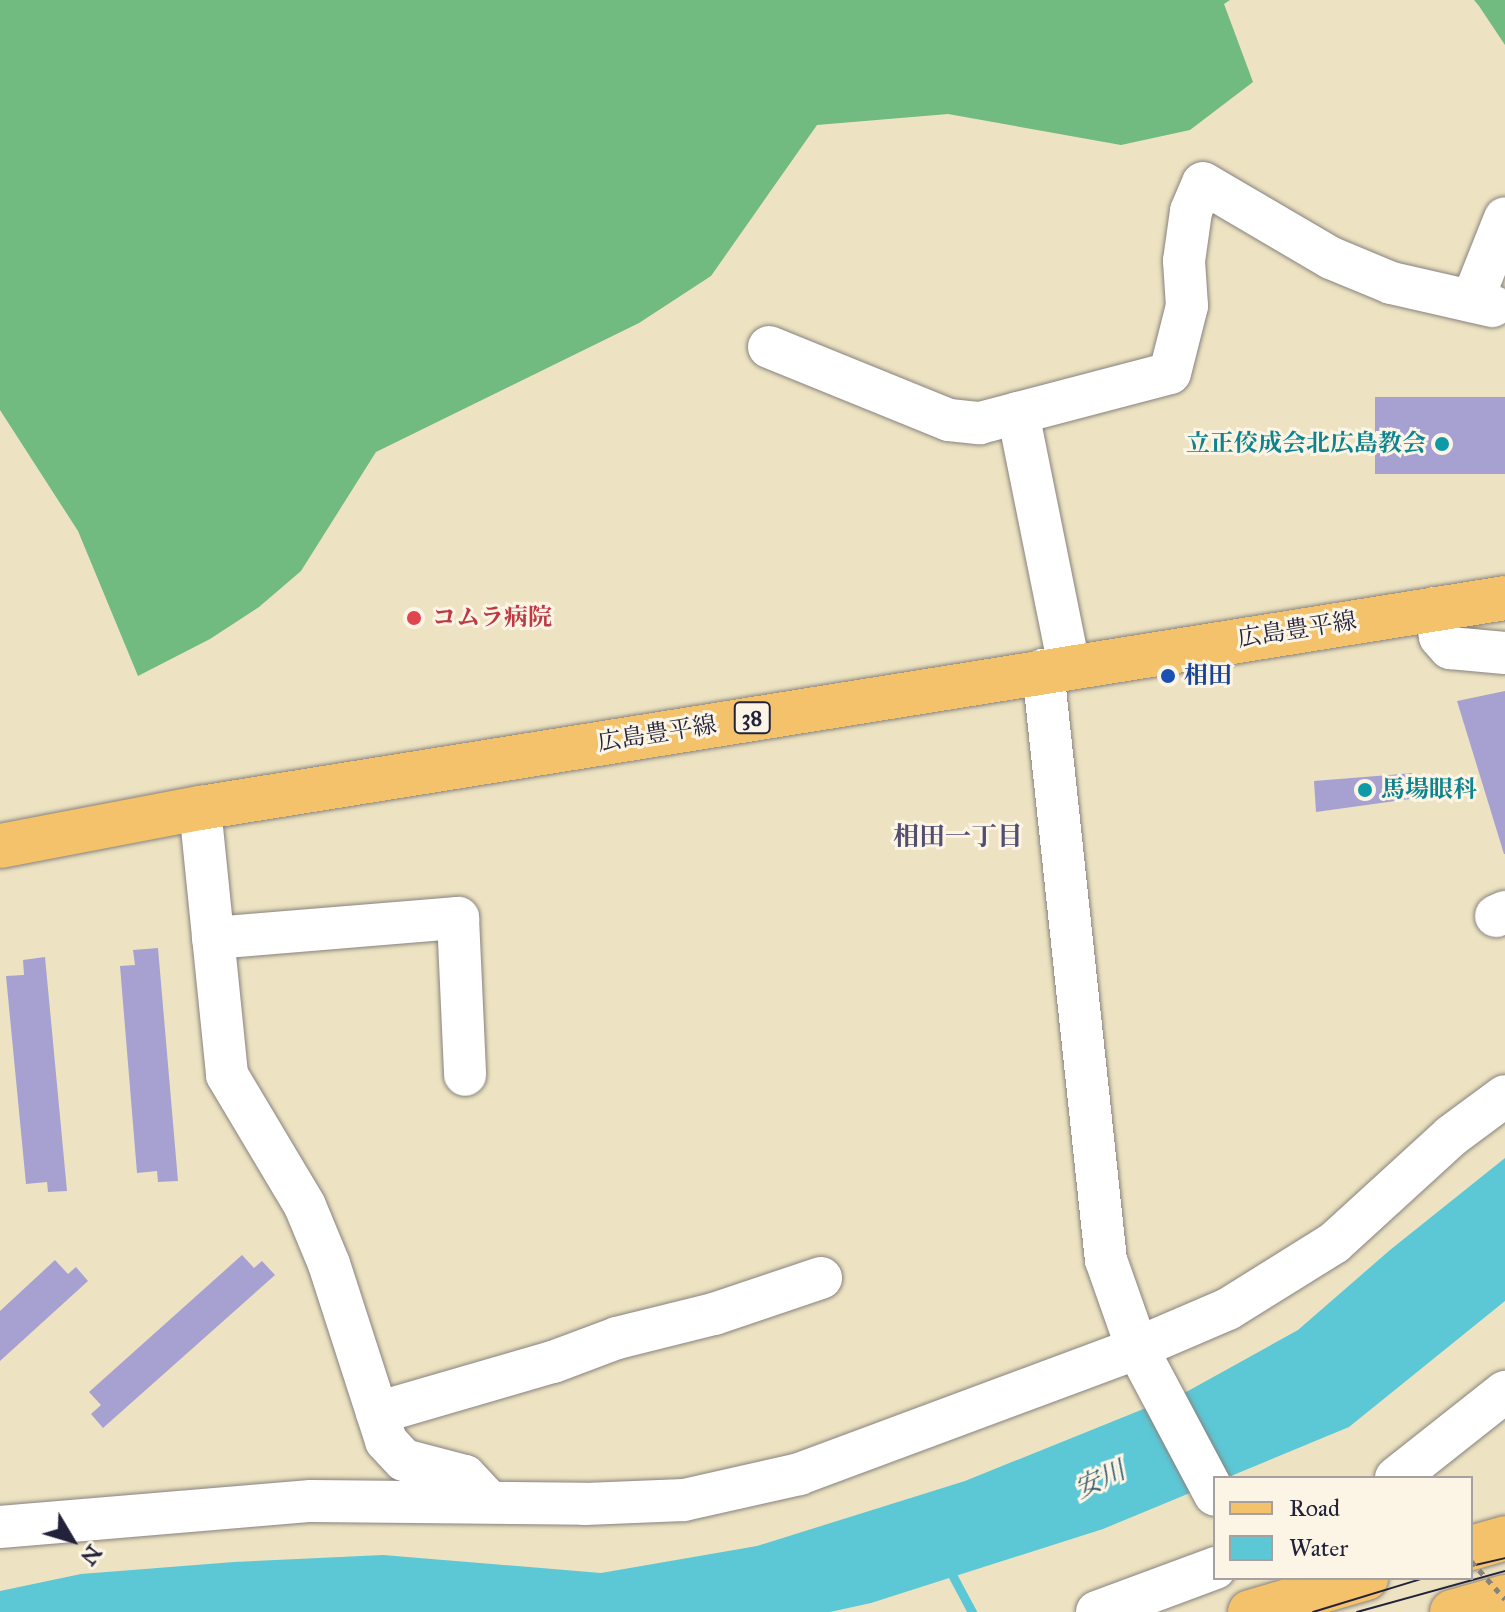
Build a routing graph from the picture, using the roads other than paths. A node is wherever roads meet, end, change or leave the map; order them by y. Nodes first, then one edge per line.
1 (1505, 218) edge
2 (769, 347) dead end
3 (1018, 413) junction
4 (1505, 598) edge
5 (1435, 608) junction
6 (1505, 653) edge
7 (1056, 669) junction
8 (200, 808) junction
9 (0, 846) edge
10 (213, 938) junction
11 (465, 1075) dead end
12 (1505, 1096) edge
13 (821, 1278) dead end
14 (1137, 1348) junction
15 (1505, 1392) edge
16 (377, 1413) junction
17 (1399, 1476) edge
18 (1213, 1491) edge
19 (489, 1502) junction
20 (0, 1527) edge
21 (1505, 1538) edge
22 (1473, 1547) edge
23 (1213, 1569) edge
24 (1359, 1580) edge
25 (1505, 1598) edge
26 (1097, 1612) edge
27 (1250, 1612) edge
28 (1452, 1612) edge

1 - 3 street
2 - 3 street
3 - 7 street
4 - 5 main road, 広島豊平線 / 38
5 - 6 street
5 - 7 main road, 広島豊平線 / 38
7 - 8 main road, 広島豊平線 / 38
7 - 14 street
8 - 9 main road, 広島豊平線 / 38
8 - 10 street
10 - 11 street
10 - 16 street
12 - 14 street
13 - 16 street
14 - 18 street
14 - 19 street
15 - 17 street
16 - 19 street
19 - 20 street
21 - 22 main road
23 - 26 street
24 - 27 main road
25 - 28 main road

